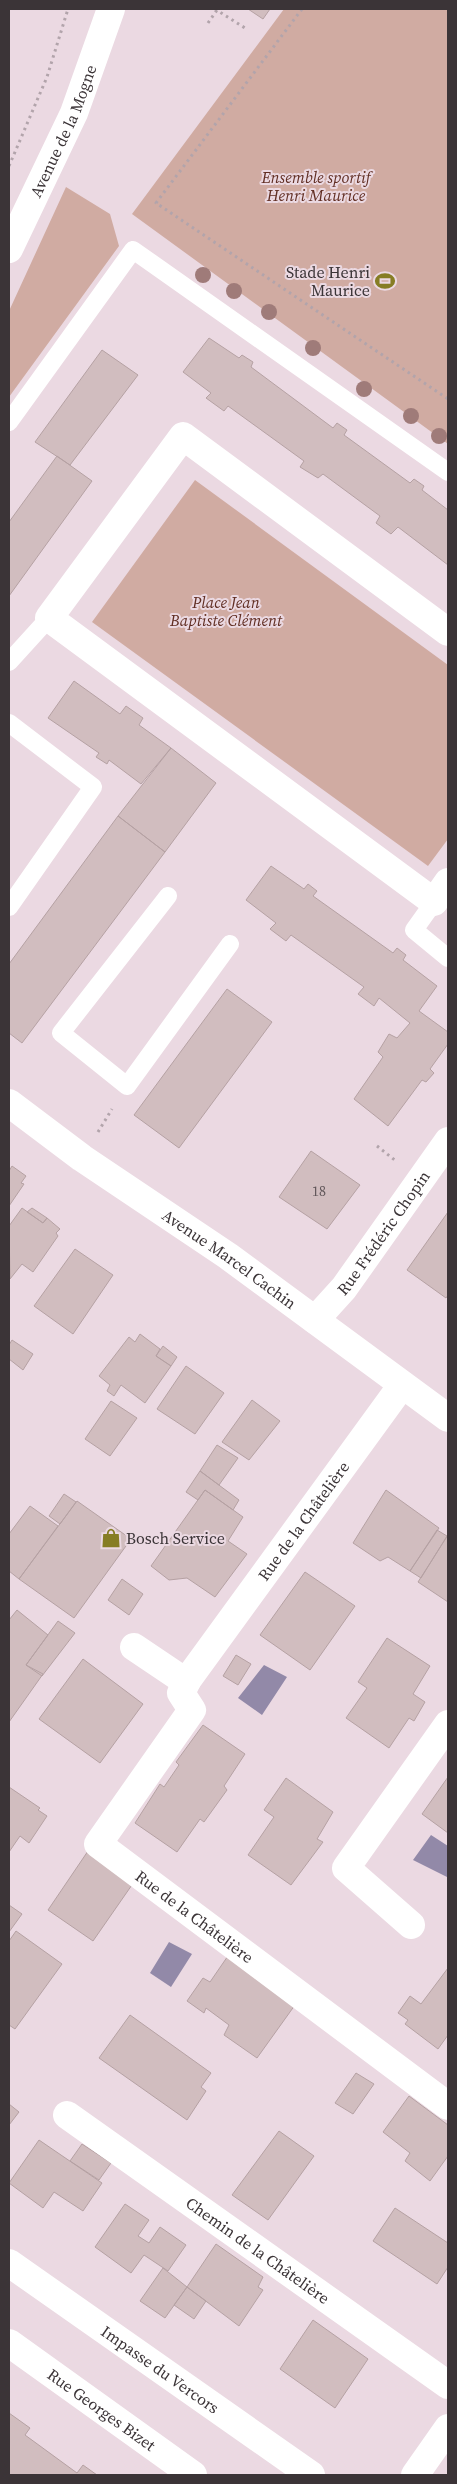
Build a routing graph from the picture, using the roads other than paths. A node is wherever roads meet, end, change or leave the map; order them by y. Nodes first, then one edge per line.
1 (111, 9) edge
2 (9, 249) edge
3 (9, 422) edge
4 (448, 472) edge
5 (49, 618) junction
6 (448, 632) edge
7 (9, 662) edge
8 (9, 722) edge
9 (441, 892) edge
10 (168, 896) dead end
11 (9, 907) edge
12 (230, 944) dead end
13 (448, 958) edge
14 (9, 1103) edge
15 (448, 1141) edge
16 (315, 1320) junction
17 (402, 1384) junction
18 (448, 1418) edge
19 (134, 1647) dead end
20 (187, 1681) junction
21 (448, 1724) edge
22 (411, 1925) dead end
23 (448, 2106) edge
24 (67, 2115) dead end
25 (9, 2263) edge
26 (9, 2344) edge
27 (448, 2385) edge
28 (448, 2428) edge
29 (192, 2475) edge
30 (311, 2475) edge
31 (415, 2475) edge

1 - 2 street, Avenue de la Mogne
3 - 4 lane
5 - 6 street
5 - 7 lane
5 - 9 street
8 - 11 lane
9 - 13 lane
10 - 12 lane
14 - 16 street, Avenue Marcel Cachin
15 - 16 street, Rue Frédéric Chopin
16 - 17 street, Avenue Marcel Cachin
17 - 18 street, Avenue Marcel Cachin
17 - 20 street, Rue de la Châtelière
19 - 20 street
20 - 23 street, Rue de la Châtelière
21 - 22 street
24 - 27 street, Chemin de la Châtelière
25 - 30 street, Impasse du Vercors
26 - 29 street, Rue Georges Bizet
28 - 31 street

